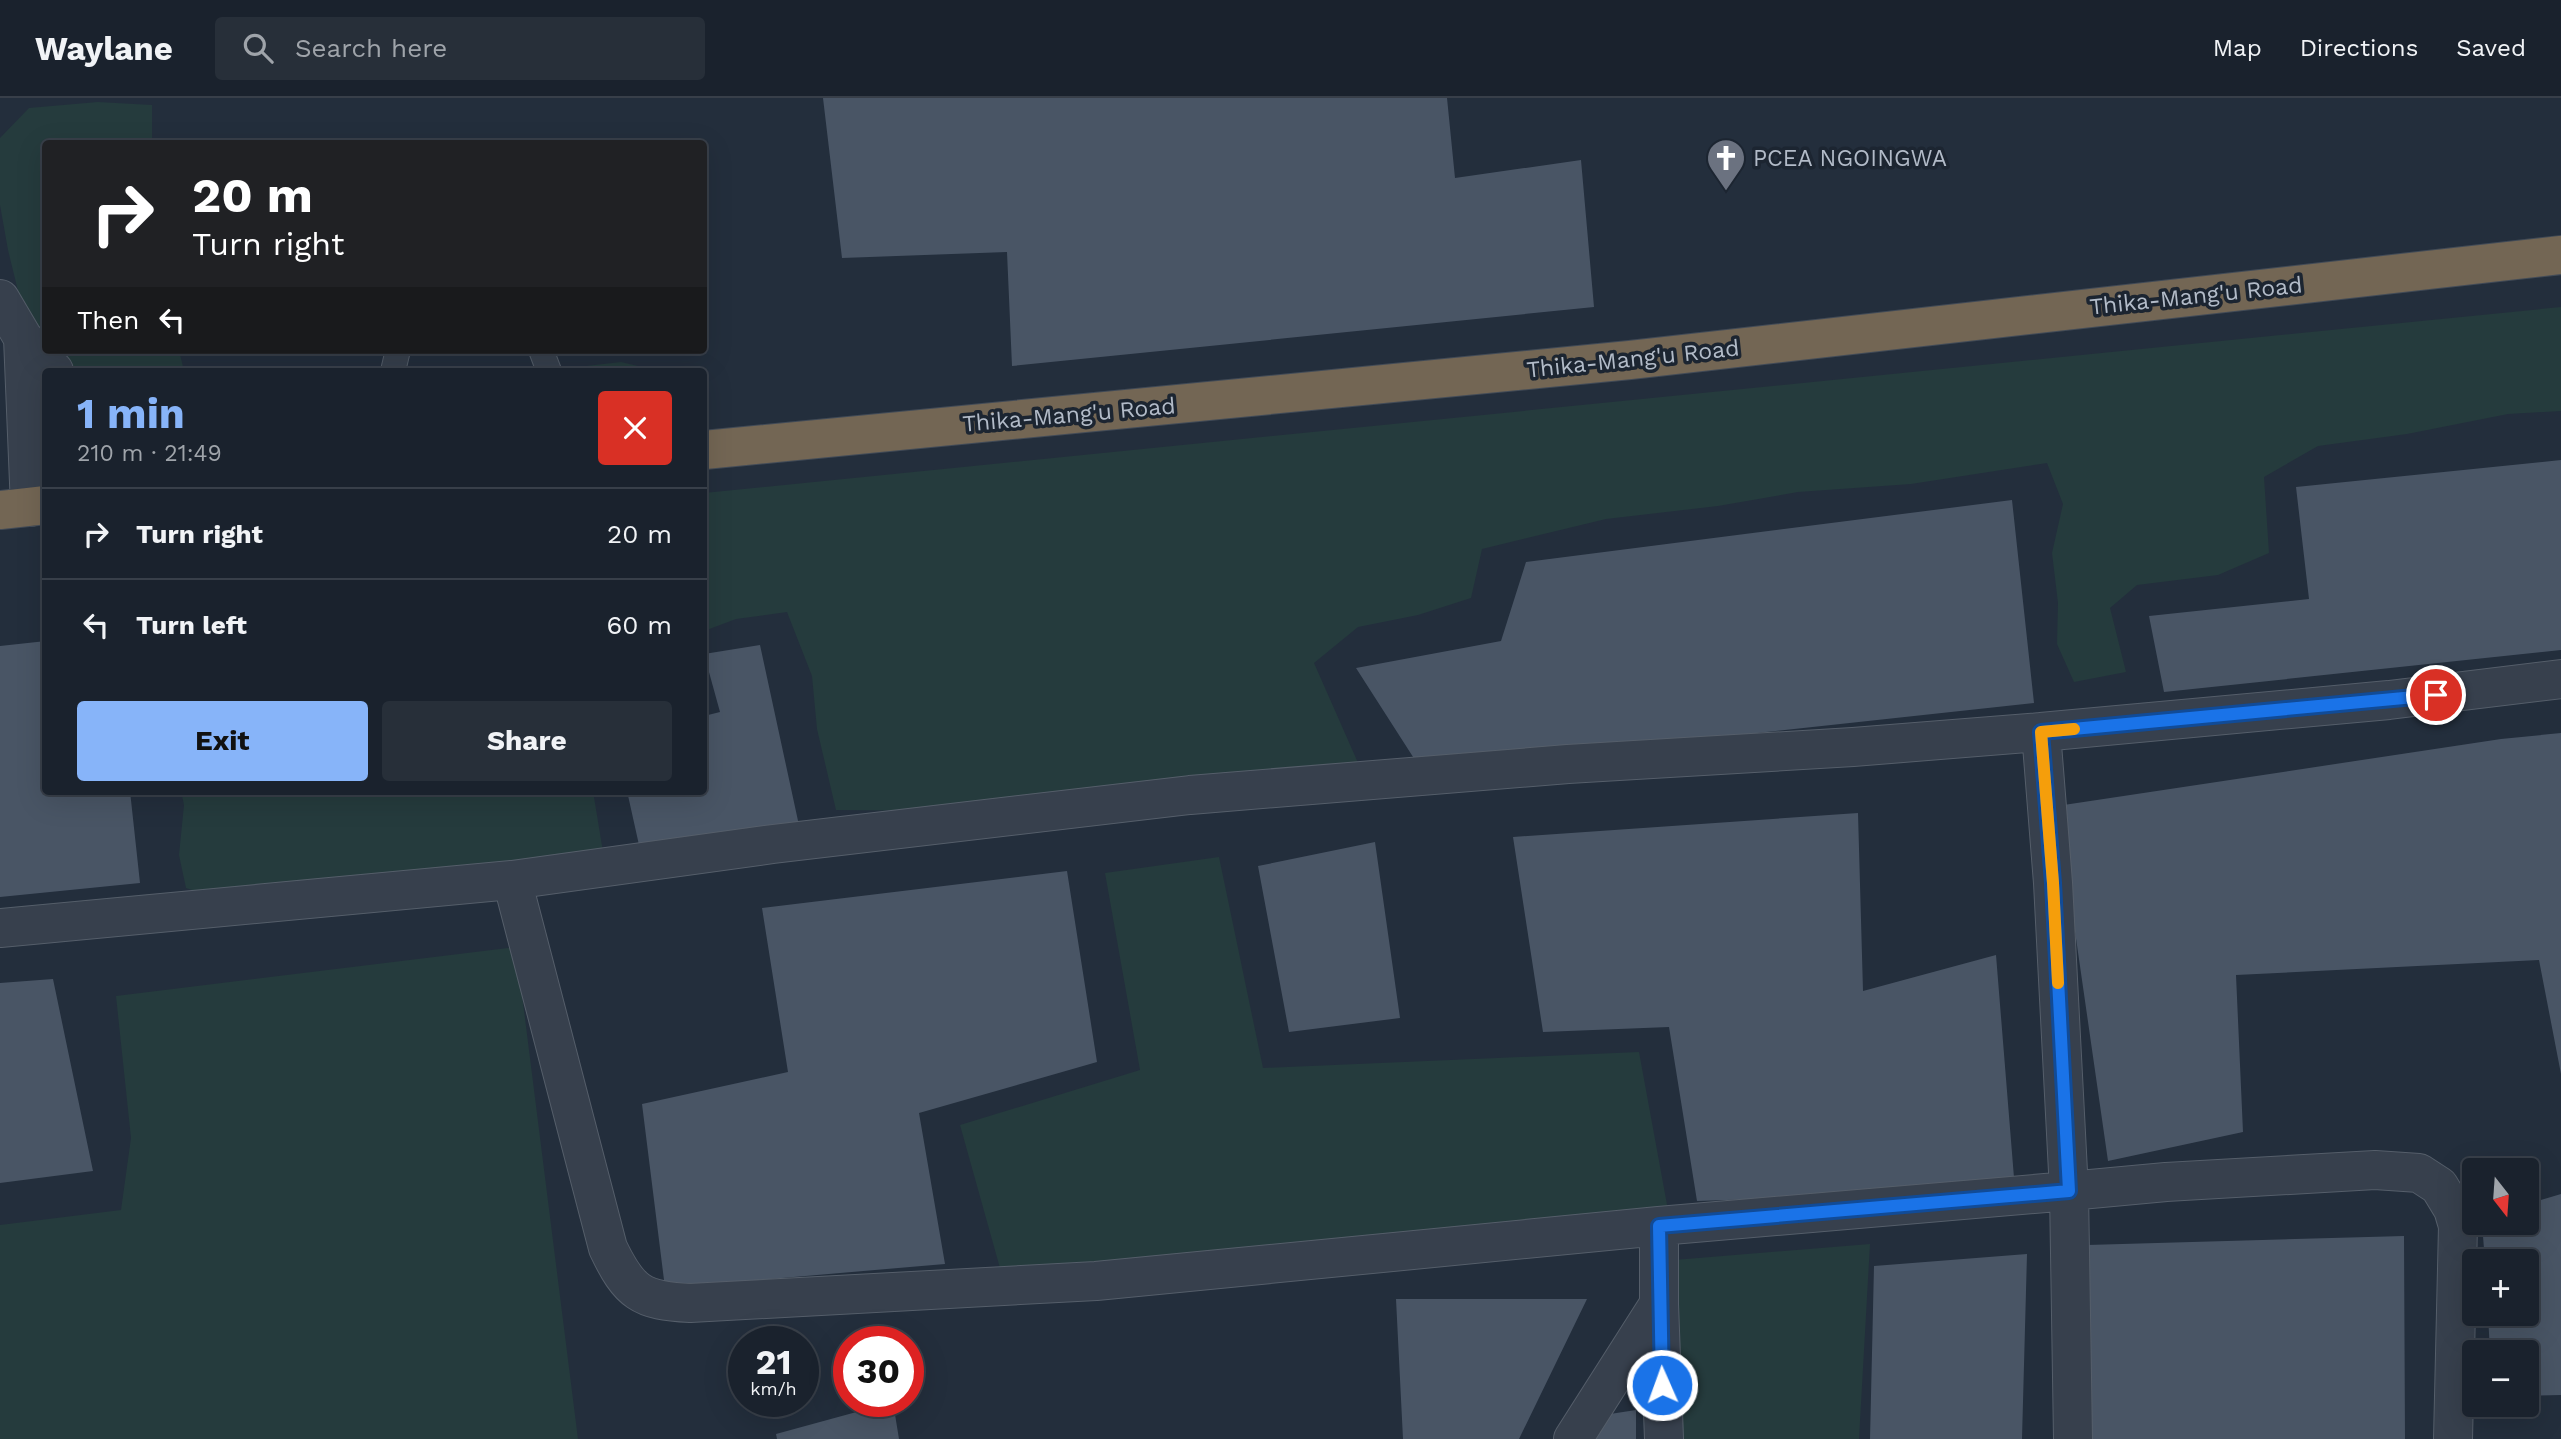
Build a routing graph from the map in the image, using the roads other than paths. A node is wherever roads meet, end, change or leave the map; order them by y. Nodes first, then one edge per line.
1 (2561, 255) edge
2 (0, 299) edge
3 (23, 338) junction
4 (51, 368) edge
5 (707, 450) edge
6 (25, 507) edge
7 (2561, 678) edge
8 (2041, 732) junction
9 (512, 880) junction
10 (0, 928) edge
11 (2069, 1191) junction
12 (1659, 1226) junction
13 (1659, 1304) junction
14 (1573, 1439) edge
15 (1664, 1439) edge
16 (2073, 1439) edge
17 (2453, 1439) edge

1 - 5 highway, Thika-Mang'u Road
2 - 3 street
3 - 4 street
3 - 6 street
7 - 8 street
8 - 9 street
8 - 11 street
9 - 10 street
9 - 12 street
11 - 12 street
11 - 16 street
11 - 17 street
12 - 13 street
13 - 14 street
13 - 15 street

